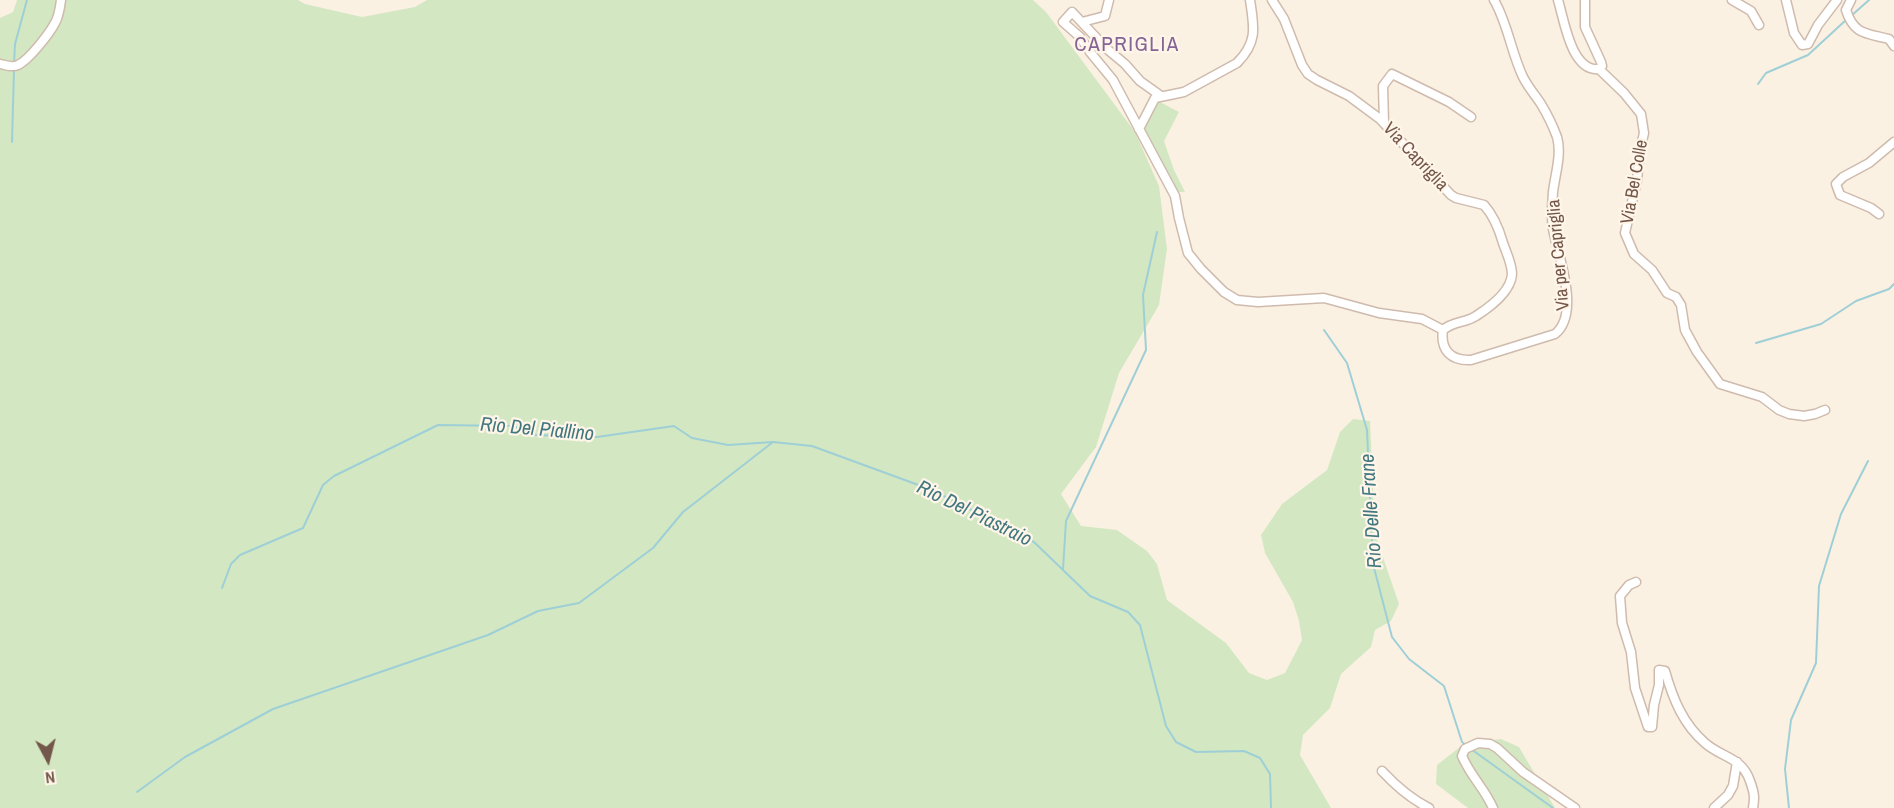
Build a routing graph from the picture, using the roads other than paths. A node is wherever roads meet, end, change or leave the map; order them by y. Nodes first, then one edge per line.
1 (61, 0) edge
2 (1109, 0) edge
3 (1250, 0) edge
4 (1272, 0) edge
5 (1494, 0) edge
6 (1558, 0) edge
7 (1585, 0) edge
8 (1732, 0) edge
9 (1786, 0) edge
10 (1837, 0) edge
11 (1851, 0) edge
12 (1082, 22) junction
13 (1759, 25) dead end
14 (1894, 46) edge
15 (0, 63) edge
16 (1599, 69) junction
17 (1161, 96) junction
18 (1471, 117) dead end
19 (1384, 123) junction
20 (1139, 129) junction
21 (1894, 142) edge
22 (1879, 214) dead end
23 (1443, 330) junction
24 (1825, 410) dead end
25 (1636, 582) dead end
26 (1737, 762) junction
27 (1382, 771) dead end
28 (1429, 808) edge
29 (1493, 808) edge
30 (1575, 808) edge
31 (1714, 808) edge
32 (1753, 808) edge

1 - 15 street
2 - 12 street
3 - 17 street
4 - 19 street, Via Capriglia
5 - 23 street, Via per Capriglia
6 - 16 street
7 - 16 street
8 - 13 street
9 - 10 street
11 - 14 street
12 - 17 street
12 - 20 street
16 - 24 street, Via Bel Colle
17 - 20 street
18 - 19 street
19 - 23 street, Via Capriglia
20 - 23 street
21 - 22 street
25 - 26 street
26 - 31 street
26 - 32 street
27 - 28 street
29 - 30 street

